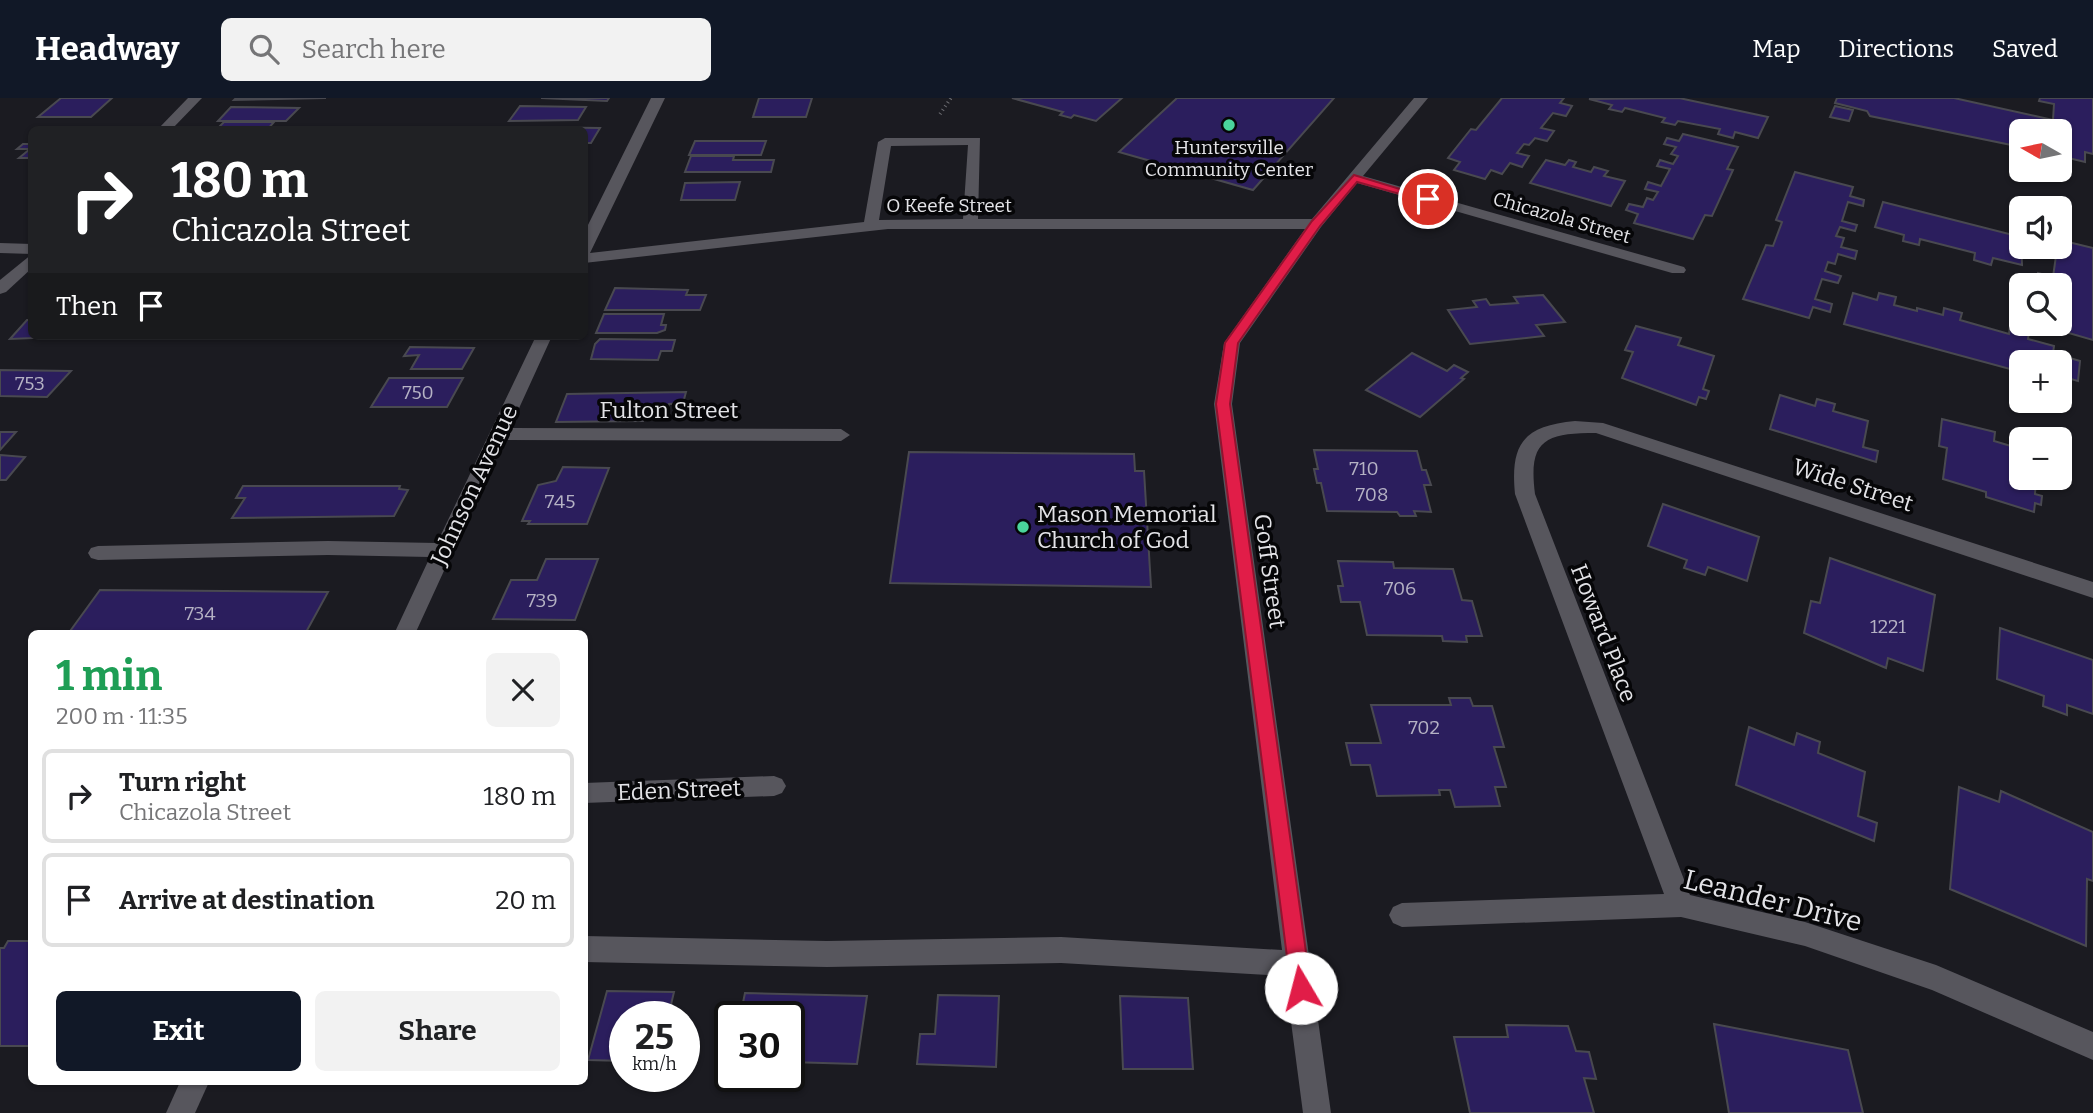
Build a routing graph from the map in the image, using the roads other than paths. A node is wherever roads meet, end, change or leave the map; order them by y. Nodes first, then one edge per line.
1 (195, 98) edge
2 (658, 98) edge
3 (1421, 98) edge
4 (167, 126) edge
5 (1354, 178) junction
6 (970, 224) junction
7 (1316, 224) junction
8 (871, 226) junction
9 (588, 242) edge
10 (0, 248) edge
11 (28, 248) edge
12 (588, 258) edge
13 (28, 263) edge
14 (1678, 270) dead end
15 (0, 289) edge
16 (542, 340) edge
17 (1597, 426) joint
18 (498, 435) junction
19 (841, 435) dead end
20 (444, 550) junction
21 (98, 553) dead end
22 (2093, 590) edge
23 (406, 630) edge
24 (774, 786) dead end
25 (588, 793) edge
26 (1681, 905) junction
27 (1402, 915) dead end
28 (588, 949) edge
29 (1297, 964) junction
30 (2093, 1046) edge
31 (194, 1085) edge
32 (180, 1113) edge
33 (1317, 1113) edge

1 - 4 street
2 - 9 street
3 - 5 street, Goff Street
5 - 7 street, Goff Street
5 - 14 street, Chicazola Street
6 - 7 street, O Keefe Street
6 - 8 street, O Keefe Street
6 - 8 street
7 - 29 street, Goff Street
8 - 12 street, O Keefe Street
10 - 11 street
13 - 15 street
16 - 18 street, Johnson Avenue
17 - 22 street, Wide Street
17 - 26 street, Howard Place
18 - 19 street, Fulton Street
18 - 20 street, Johnson Avenue
20 - 21 street
20 - 23 street, Johnson Avenue
24 - 25 street, Eden Street
26 - 27 street, Leander Drive
26 - 30 street, Leander Drive
28 - 29 street
29 - 33 street, Goff Street
31 - 32 street

